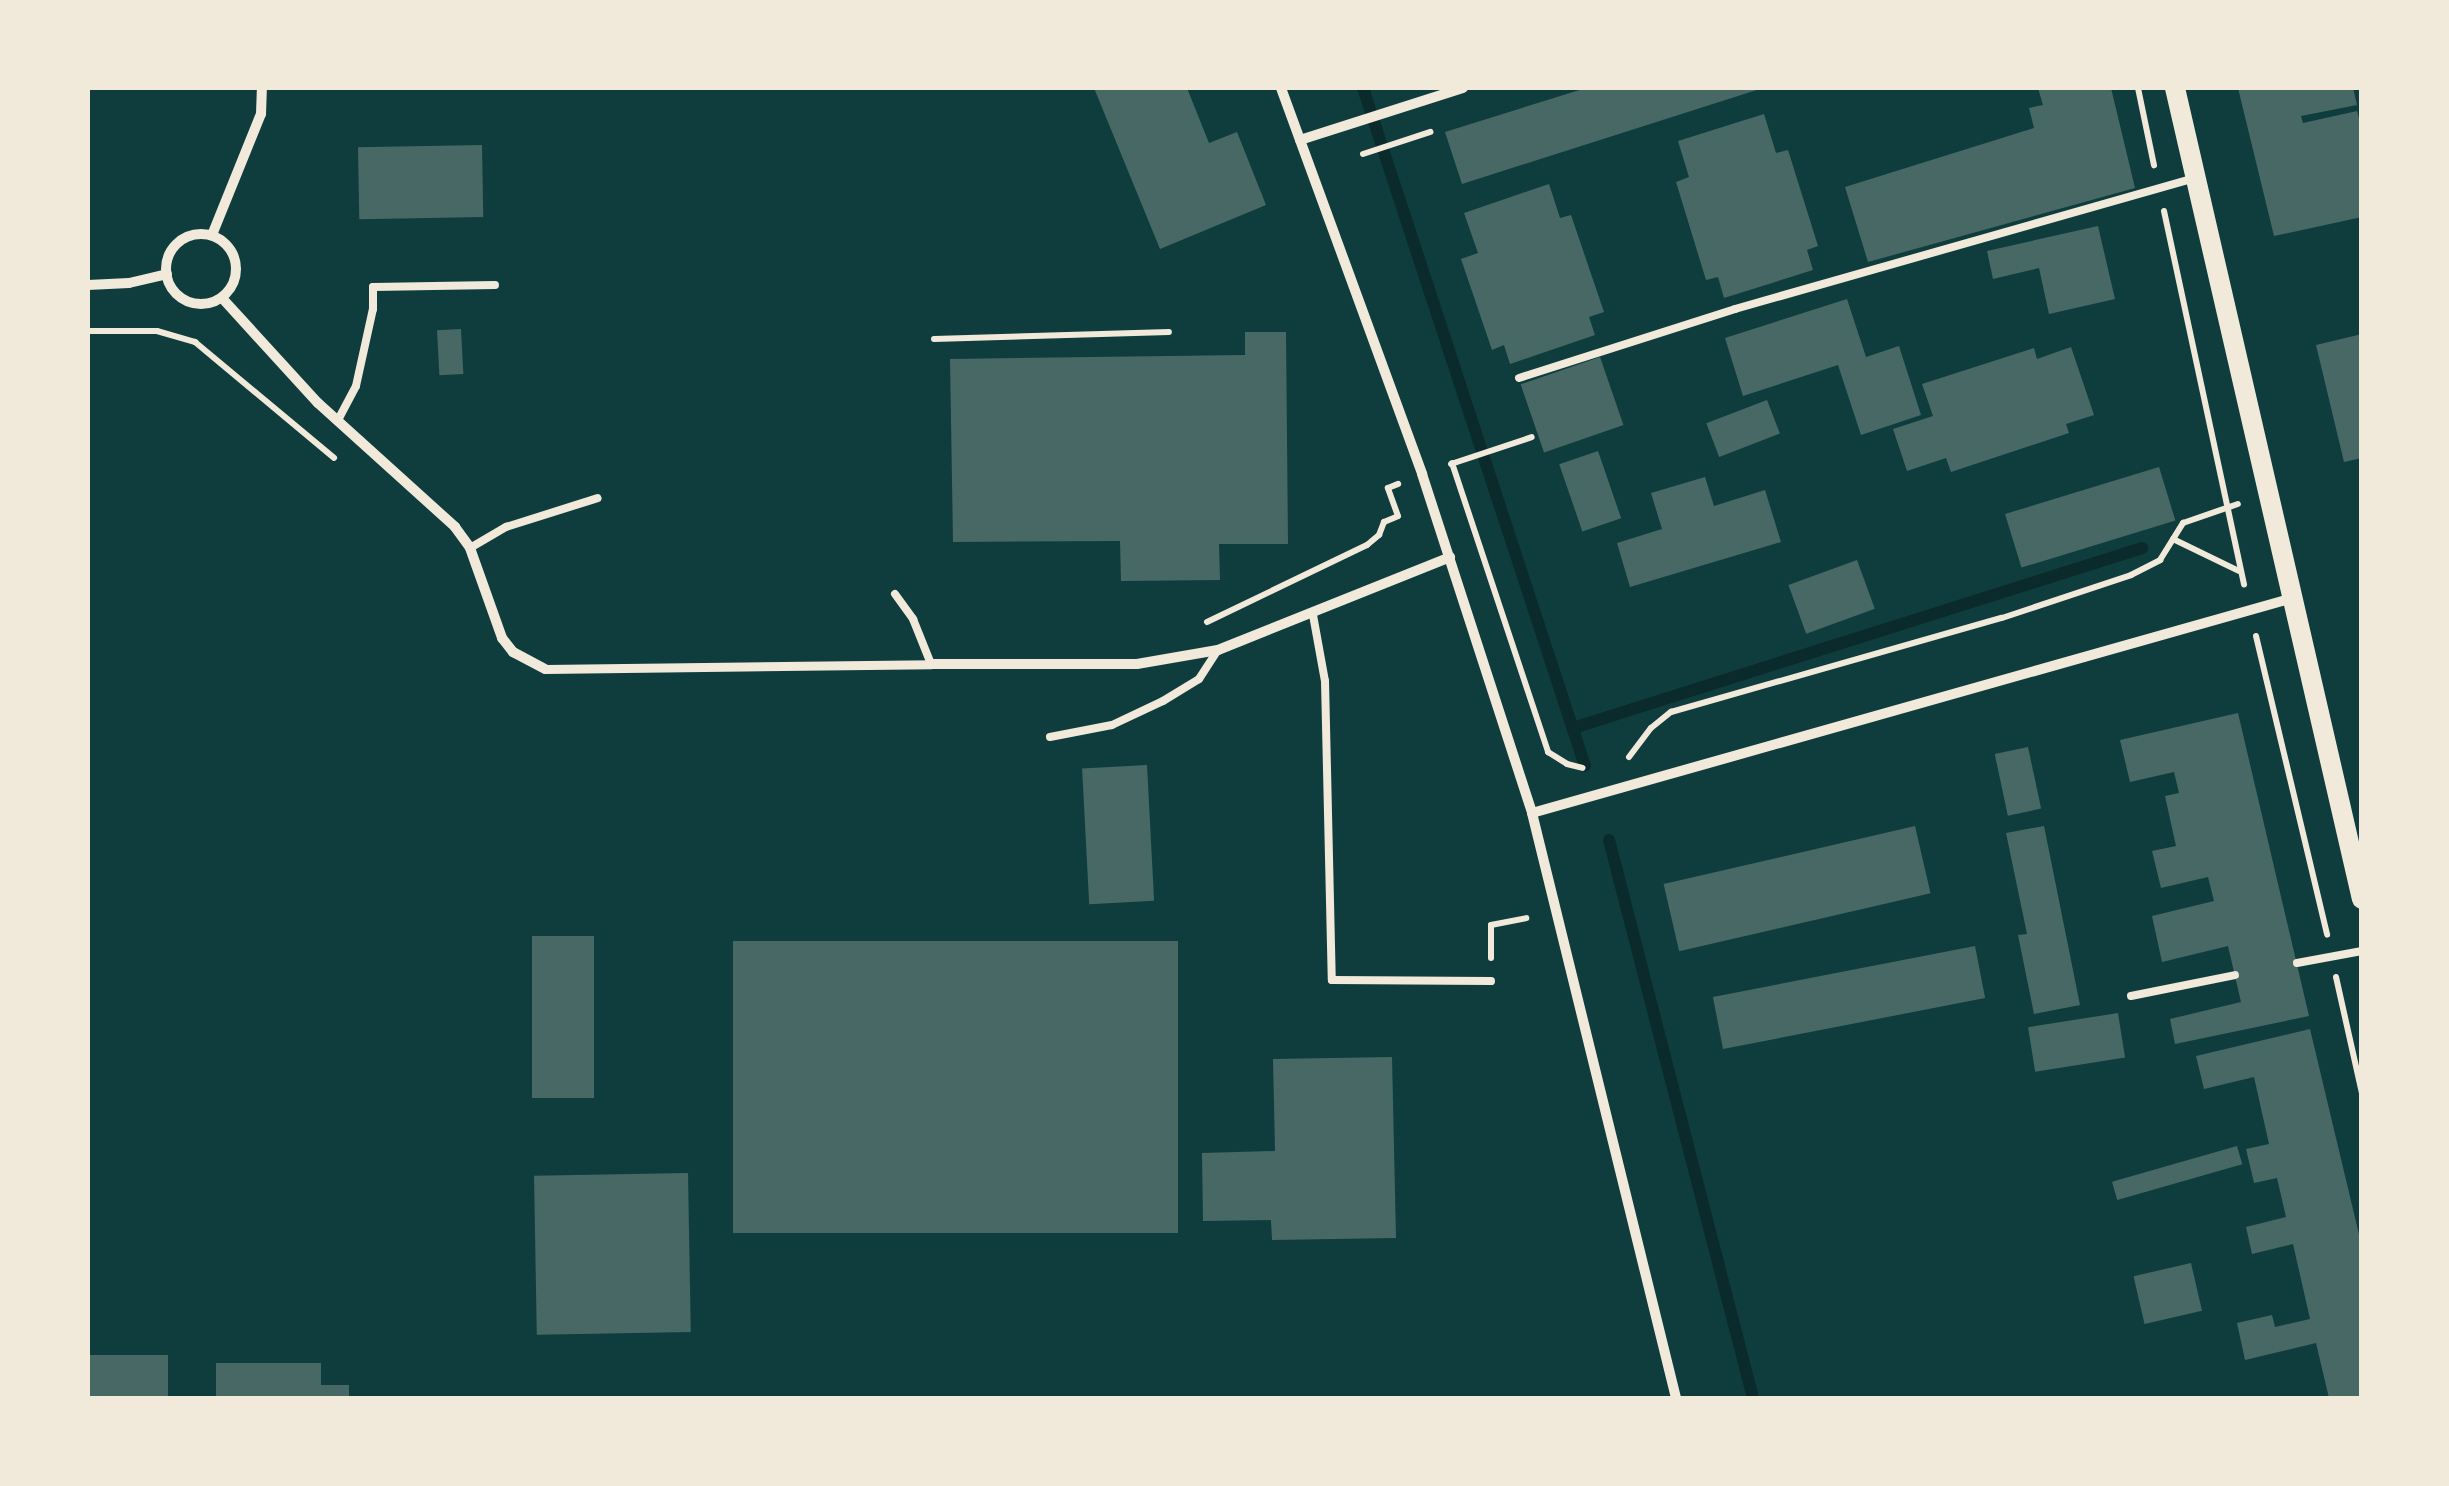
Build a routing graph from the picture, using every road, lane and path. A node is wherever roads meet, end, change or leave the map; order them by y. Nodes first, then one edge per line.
1 (262, 88) edge
2 (1281, 88) edge
3 (1463, 88) edge
4 (2138, 88) edge
5 (2176, 88) edge
6 (1430, 132) dead end
7 (1300, 140) junction
8 (1363, 154) dead end
9 (2196, 178) junction
10 (2160, 189) junction
11 (212, 235) junction
12 (166, 274) junction
13 (88, 285) edge
14 (495, 285) dead end
15 (222, 298) junction
16 (88, 331) edge
17 (1168, 332) dead end
18 (934, 339) dead end
19 (1520, 378) dead end
20 (338, 420) junction
21 (1532, 436) dead end
22 (346, 468) dead end
23 (1388, 488) dead end
24 (598, 498) dead end
25 (2211, 510) dead end
26 (2173, 539) junction
27 (470, 548) junction
28 (1450, 557) junction
29 (2240, 572) junction
30 (895, 594) dead end
31 (2293, 598) junction
32 (2250, 610) junction
33 (1313, 615) junction
34 (1202, 624) dead end
35 (1218, 650) junction
36 (932, 664) junction
37 (546, 670) joint
38 (1050, 737) dead end
39 (1613, 762) dead end
40 (1594, 767) dead end
41 (1532, 813) junction
42 (2362, 899) edge
43 (1526, 918) dead end
44 (2362, 950) edge
45 (2332, 956) junction
46 (2296, 964) dead end
47 (2235, 975) dead end
48 (1492, 980) joint
49 (2131, 996) dead end
50 (2362, 1093) edge
51 (1676, 1398) edge

1 - 11 street
2 - 7 street
3 - 7 street
4 - 10 path
5 - 9 main road
6 - 8 path
7 - 28 street
9 - 10 lane
9 - 31 main road
10 - 19 lane
10 - 29 path
11 - 12 street
11 - 15 street
12 - 13 street
12 - 15 street
14 - 20 lane
15 - 20 street
16 - 22 path
17 - 18 path
20 - 27 street
21 - 40 path
23 - 34 path
24 - 27 lane
25 - 26 path
26 - 29 path
26 - 39 path
27 - 37 street
28 - 33 street
28 - 41 street
29 - 32 path
30 - 36 lane
31 - 32 street
31 - 42 main road
32 - 41 street
32 - 45 path
33 - 35 street
33 - 48 lane
35 - 36 street
35 - 38 lane
36 - 37 street
41 - 51 street
43 - 48 path
44 - 45 lane
45 - 46 lane
45 - 50 path
47 - 49 lane

